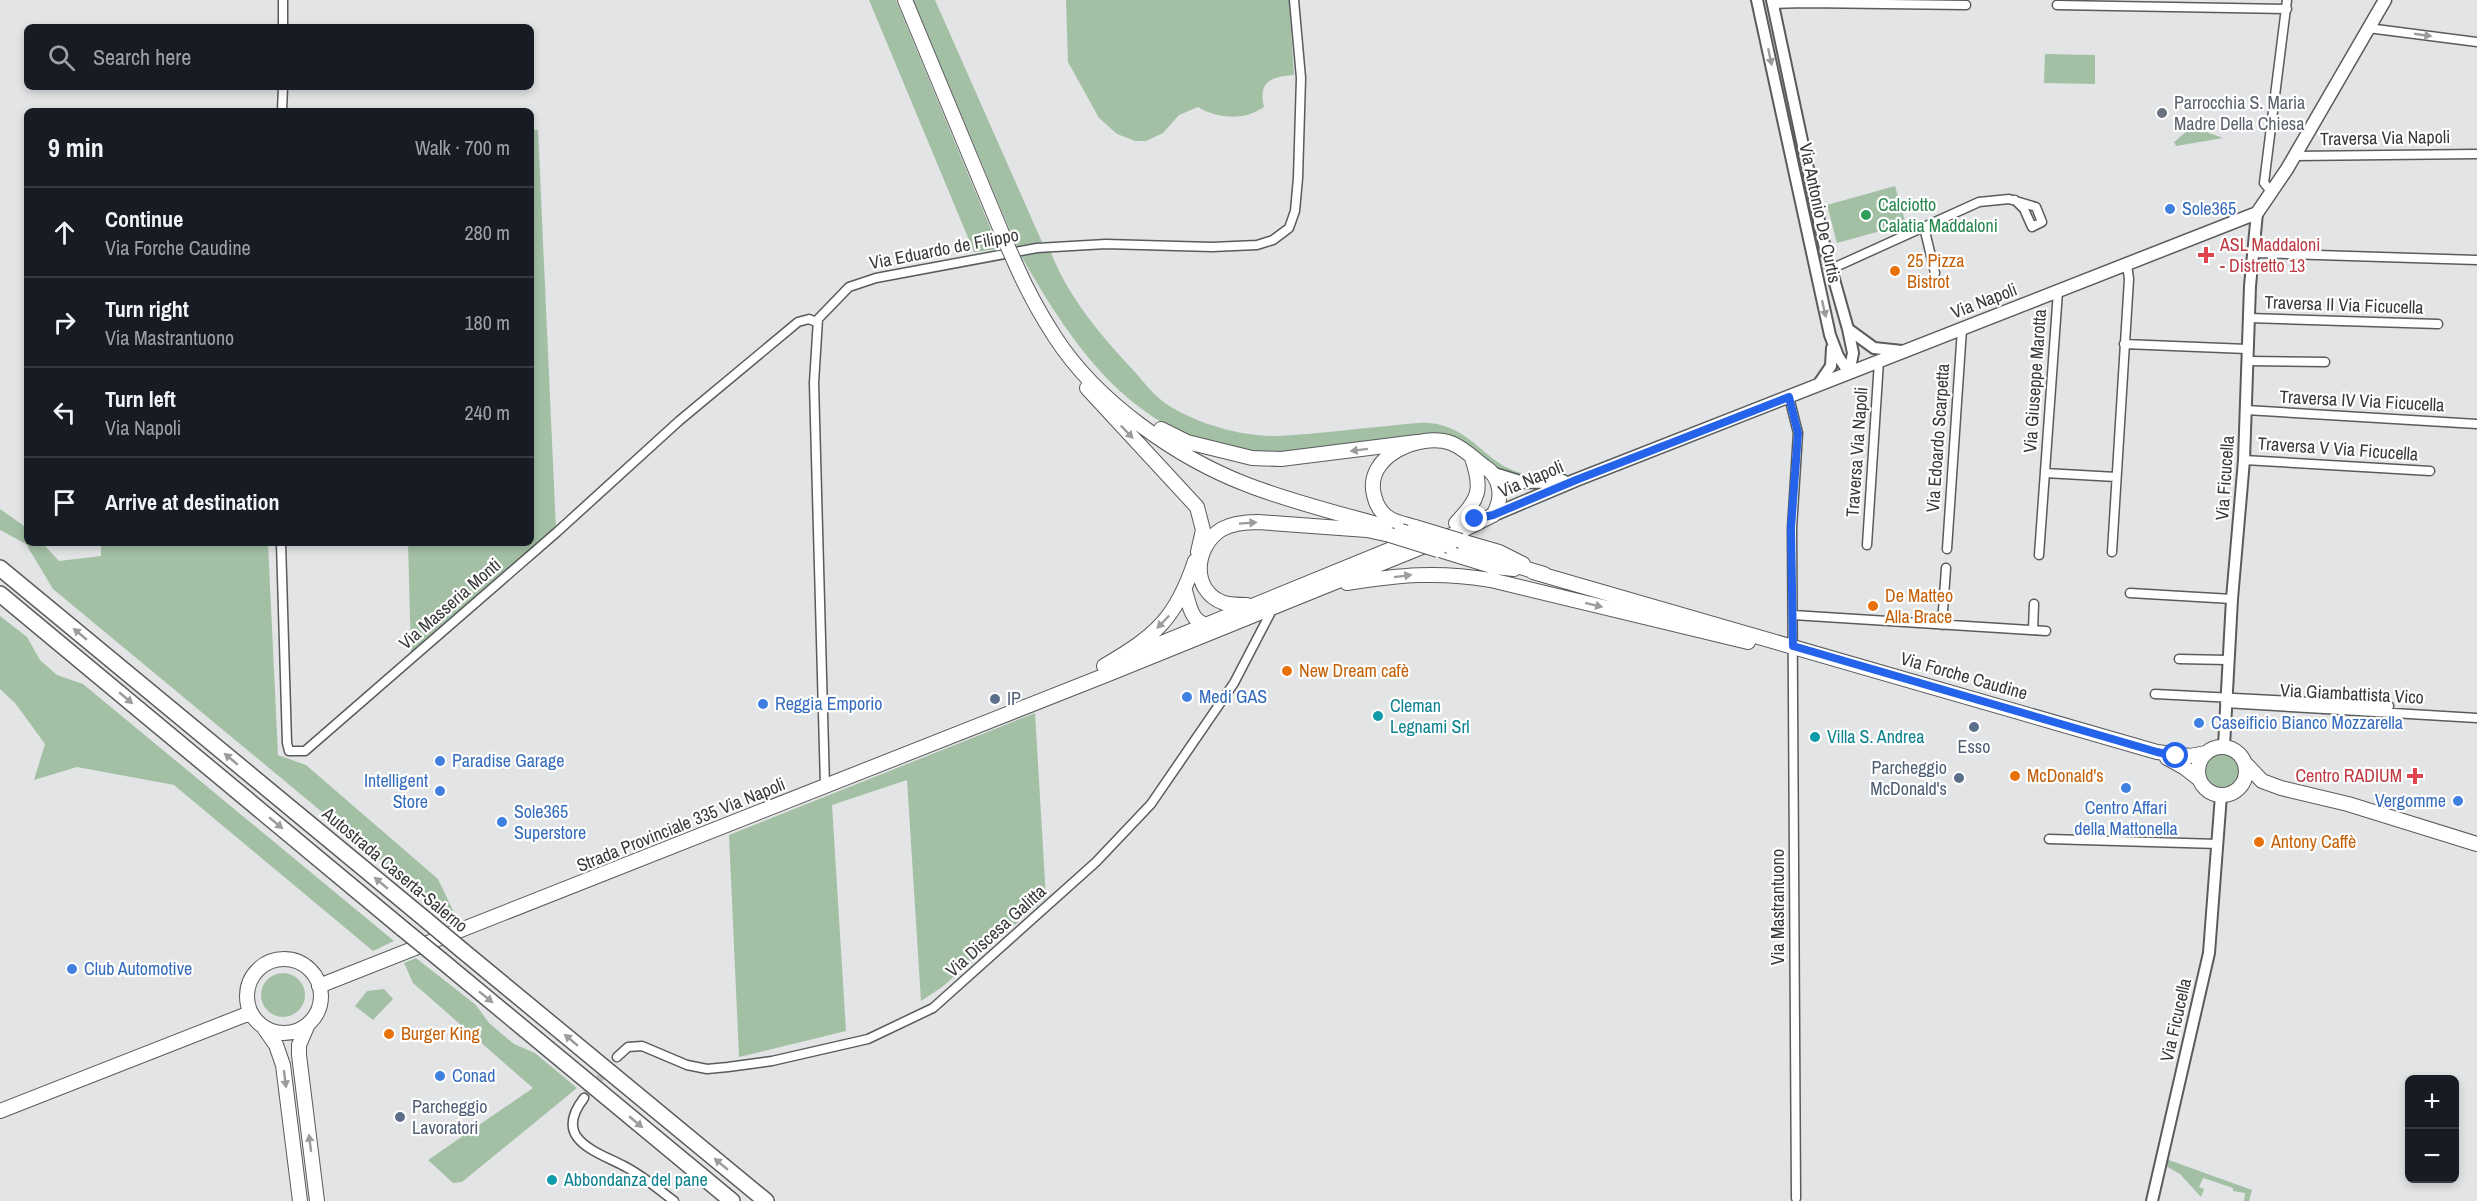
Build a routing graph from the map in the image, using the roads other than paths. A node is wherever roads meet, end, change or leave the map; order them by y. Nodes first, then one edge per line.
1 (284, 0) edge
2 (905, 0) edge
3 (1294, 0) edge
4 (1756, 0) edge
5 (2385, 0) edge
6 (1805, 1) edge
7 (1772, 2) edge
8 (1894, 2) edge
9 (1966, 5) dead end
10 (2056, 5) dead end
11 (2287, 5) edge
12 (283, 24) edge
13 (2368, 28) junction
14 (2477, 42) edge
15 (283, 90) edge
16 (1791, 95) junction
17 (1779, 98) junction
18 (282, 108) edge
19 (2477, 154) edge
20 (2294, 156) junction
21 (2266, 165) junction
22 (2287, 169) junction
23 (2271, 192) junction
24 (2015, 200) dead end
25 (2257, 213) junction
26 (1924, 227) junction
27 (2254, 253) junction
28 (2477, 260) edge
29 (2127, 265) junction
30 (1831, 269) junction
31 (1935, 273) dead end
32 (2058, 291) junction
33 (2249, 318) junction
34 (816, 322) junction
35 (2438, 324) dead end
36 (1848, 329) junction
37 (1962, 329) junction
38 (1830, 335) junction
39 (2124, 344) junction
40 (2247, 349) junction
41 (1905, 351) junction
42 (1067, 353) junction
43 (2247, 360) junction
44 (1879, 361) junction
45 (2325, 362) dead end
46 (1084, 372) junction
47 (1849, 373) junction
48 (1818, 386) junction
49 (1789, 397) junction
50 (2246, 410) junction
51 (2477, 424) edge
52 (1417, 442) junction
53 (1472, 458) junction
54 (2244, 460) junction
55 (2430, 471) dead end
56 (2045, 473) junction
57 (1494, 474) junction
58 (2116, 477) junction
59 (1576, 480) junction
60 (1479, 492) junction
61 (1493, 515) junction
62 (1456, 523) junction
63 (1396, 533) junction
64 (1867, 545) dead end
65 (281, 546) edge
66 (1449, 546) junction
67 (1947, 549) dead end
68 (2112, 552) dead end
69 (2039, 555) dead end
70 (0, 568) edge
71 (1946, 568) dead end
72 (1324, 587) junction
73 (1185, 591) junction
74 (2130, 593) dead end
75 (0, 594) edge
76 (1299, 597) junction
77 (2232, 599) junction
78 (2034, 604) dead end
79 (1252, 605) junction
80 (1273, 607) junction
81 (1793, 615) junction
82 (1204, 625) junction
83 (1942, 625) junction
84 (2033, 630) junction
85 (2046, 631) dead end
86 (1790, 645) junction
87 (2179, 659) dead end
88 (2228, 660) junction
89 (1104, 666) junction
90 (1054, 694) junction
91 (2155, 694) dead end
92 (2225, 700) junction
93 (2389, 706) dead end
94 (2477, 718) edge
95 (2224, 746) junction
96 (2157, 752) junction
97 (2206, 753) junction
98 (2246, 764) junction
99 (2199, 779) junction
100 (825, 786) junction
101 (2281, 788) junction
102 (2226, 794) junction
103 (2049, 839) dead end
104 (2218, 844) junction
105 (2477, 844) edge
106 (319, 986) junction
107 (250, 1013) junction
108 (308, 1024) junction
109 (263, 1027) junction
110 (617, 1057) tunnel mouth
111 (584, 1098) tunnel mouth
112 (0, 1112) edge
113 (1796, 1198) dead end
114 (300, 1201) edge
115 (317, 1201) edge
116 (674, 1201) edge
117 (732, 1201) edge
118 (766, 1201) edge
119 (2152, 1201) edge

1 - 12 street
2 - 42 main road, bridge
3 - 34 street, Via Eduardo de Filippo
4 -> 17 street, Via Antonio De Curtis
5 - 13 main road
6 - 7 street
6 - 8 street
7 - 16 street, Via Antonio De Curtis
8 - 9 street
10 - 11 street
11 - 21 street
13 -> 14 street
13 - 20 main road
15 - 18 street
16 - 17 street
16 - 30 street, Via Antonio De Curtis
17 -> 38 street, Via Antonio De Curtis
19 - 20 street, Traversa Via Napoli
20 - 22 main road
21 - 22 street
21 - 23 street
22 - 23 main road
23 - 25 main road
24 - 26 street
25 - 27 street, Via Ficucella
25 - 29 main road, Via Napoli
26 - 30 street
26 - 31 street
27 - 28 street
27 - 33 street, Via Ficucella
29 - 32 main road, Via Napoli
29 - 39 street
30 - 36 street, Via Antonio De Curtis
32 - 37 main road, Via Napoli
32 - 56 street, Via Giuseppe Marotta
33 - 35 street, Traversa II Via Ficucella
33 - 40 street, Via Ficucella
34 - 65 street, Via Masseria Monti
34 - 100 street
36 - 41 street
36 - 47 street, Via Antonio De Curtis
37 - 41 main road, Via Napoli
37 - 67 street, Via Edoardo Scarpetta
38 - 47 street, Via Antonio De Curtis
38 - 48 street, Via Antonio De Curtis
39 - 40 street
39 - 58 street
40 - 43 street, Via Ficucella
41 - 44 main road, Via Napoli
42 - 46 main road
42 -> 73 main road
43 - 45 street
43 - 50 street, Via Ficucella
44 - 47 main road, Via Napoli
44 - 64 street, Traversa Via Napoli
52 -> 46 main road
46 - 63 main road
47 - 48 main road, Via Napoli
48 - 49 main road, Via Napoli
49 - 59 main road, Via Napoli
49 - 81 street, Via Mastrantuono
50 - 51 street, Traversa IV Via Ficucella
50 - 54 street, Via Ficucella
52 - 53 main road
52 - 66 main road, bridge
53 - 57 main road
53 - 60 main road
54 - 55 street, Traversa V Via Ficucella
54 - 77 street, Via Ficucella
56 - 58 street, Via Giuseppe Marotta
56 - 69 street, Via Giuseppe Marotta
57 - 59 main road
57 - 61 main road
58 - 68 street
59 - 61 main road, Via Napoli
60 - 61 main road
60 - 62 main road
61 - 62 main road, Via Napoli
61 - 72 main road, Via Napoli
62 - 79 main road, Via Napoli
63 - 66 main road, bridge
79 -> 63 main road
66 - 86 main road, Via Forche Caudine
118 -> 70 highway, Autostrada Caserta-Salerno, bridge
71 - 83 street
72 - 76 main road, Via Napoli
72 -> 86 main road
73 - 82 main road
73 -> 89 main road
74 - 77 street
75 -> 117 highway, bridge
76 - 80 main road, Via Napoli
76 - 82 main road
77 - 88 street, Via Ficucella
78 - 84 street
79 - 82 main road, Via Napoli
80 - 90 main road, Via Napoli
80 - 110 street, Via Discesa Galitta
81 - 83 street
81 - 86 street, Via Mastrantuono
82 - 89 main road, Via Napoli
83 - 84 street
84 - 85 street
86 - 96 main road, Via Forche Caudine
86 - 113 street, Via Mastrantuono
87 - 88 street
88 - 92 street, Via Ficucella
89 - 90 main road, Via Napoli
90 - 100 main road, Strada Provinciale 335 Via Napoli
91 - 92 street
92 - 93 street
92 - 94 street, Via Giambattista Vico
92 - 95 street, Via Ficucella
95 - 97 main road
95 - 98 main road
96 - 97 main road, Via Forche Caudine
96 - 99 main road, Via Forche Caudine
97 - 99 main road
98 - 101 main road
98 - 102 main road
99 - 102 main road
100 - 106 main road, Strada Provinciale 335 Via Napoli
101 - 102 main road
101 - 105 main road
102 - 104 street, Via Ficucella
103 - 104 street
104 - 119 street, Via Ficucella
106 - 107 main road
106 - 108 main road
107 - 109 main road
107 - 112 main road
108 - 109 main road
115 -> 108 main road
109 -> 114 main road
111 - 116 street

